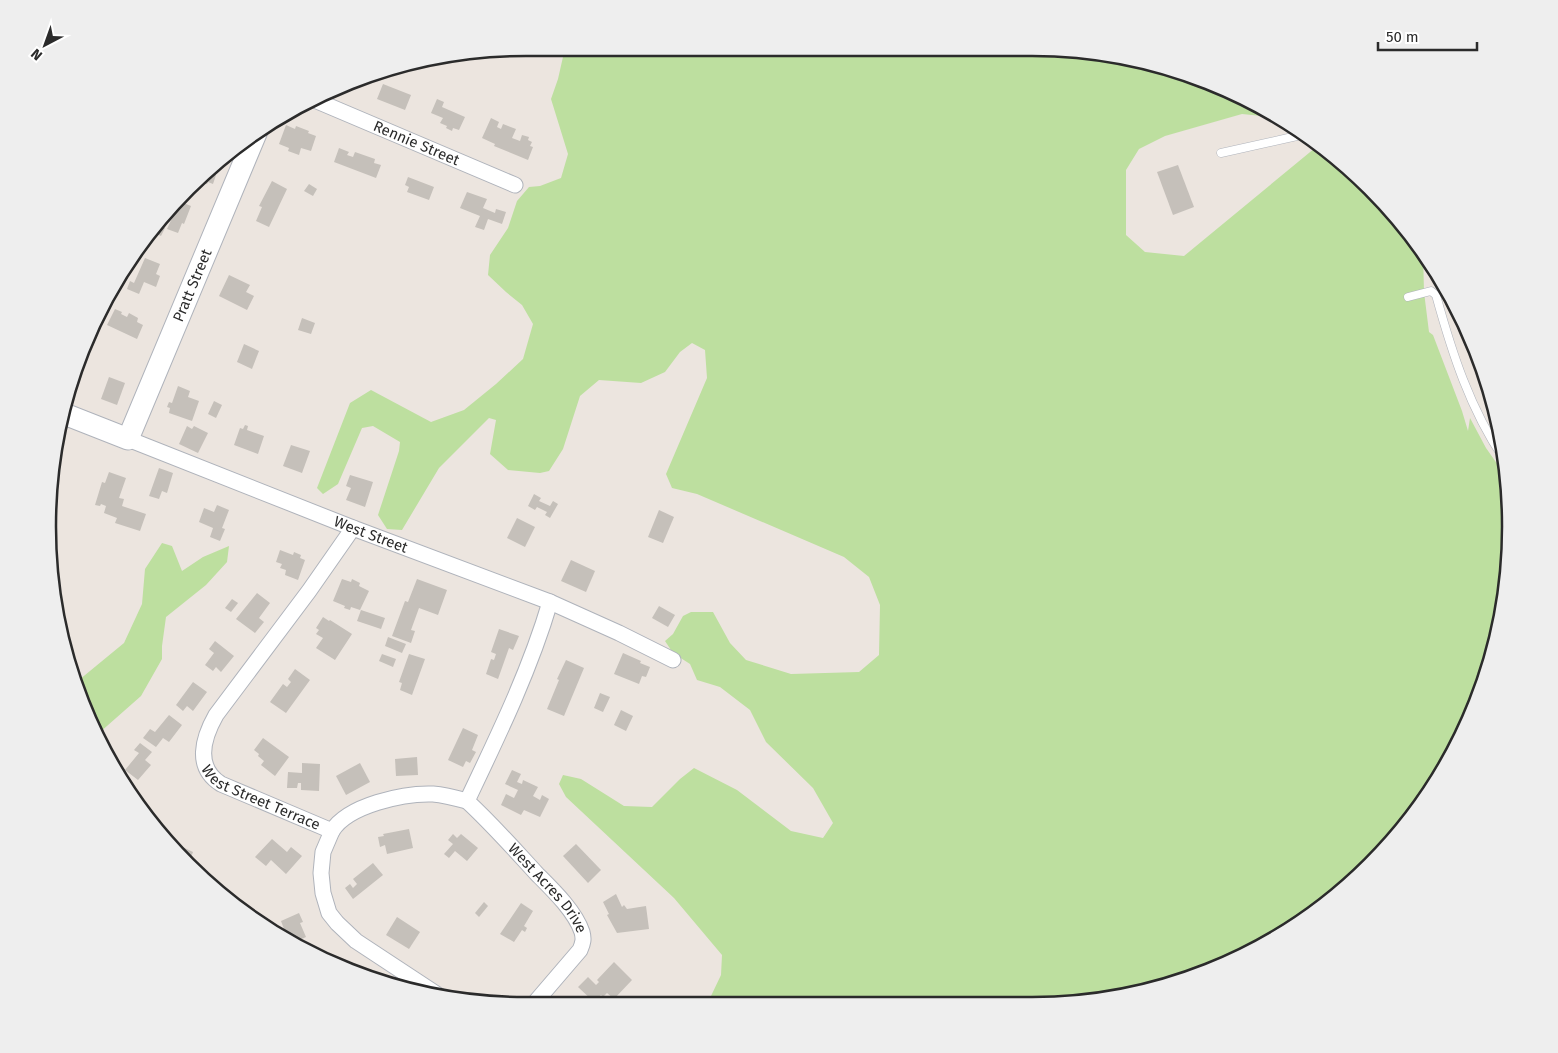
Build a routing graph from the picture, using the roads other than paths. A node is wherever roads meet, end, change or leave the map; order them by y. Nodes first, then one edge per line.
1 (324, 103) edge
2 (1294, 137) edge
3 (251, 146) edge
4 (1220, 153) dead end
5 (515, 185) dead end
6 (1408, 296) dead end
7 (69, 416) edge
8 (128, 439) junction
9 (1495, 445) edge
10 (353, 528) junction
11 (550, 602) junction
12 (673, 660) dead end
13 (467, 801) junction
14 (332, 831) junction
15 (423, 985) edge
16 (540, 997) edge

1 - 5 street, Rennie Street
2 - 4 lane
3 - 8 street, Pratt Street
6 - 9 lane
7 - 8 street, West Street
8 - 10 street, West Street
10 - 11 street, West Street
10 - 14 street, West Street Terrace
11 - 12 street, West Street
11 - 13 street
13 - 14 street, West Street Terrace
13 - 16 street, West Acres Drive
14 - 15 street

